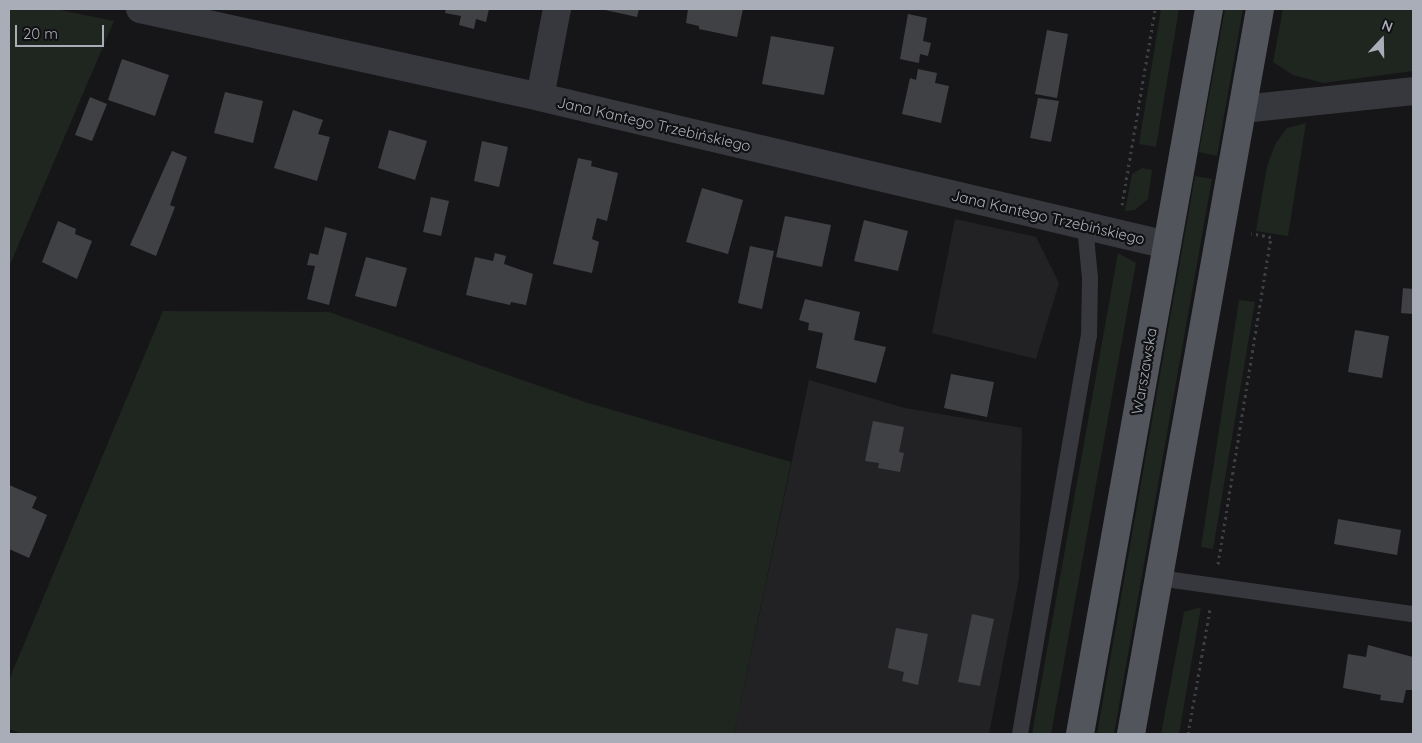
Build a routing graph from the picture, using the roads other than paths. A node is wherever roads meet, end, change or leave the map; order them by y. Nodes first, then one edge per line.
1 (140, 9) edge
2 (556, 9) edge
3 (1209, 9) edge
4 (1260, 9) edge
5 (214, 16) edge
6 (1413, 91) edge
7 (540, 97) junction
8 (1243, 109) junction
9 (1085, 226) junction
10 (1167, 245) junction
11 (1159, 578) junction
12 (1413, 614) edge
13 (1020, 734) edge
14 (1080, 734) edge
15 (1132, 734) edge

1 - 5 street, Jana Kantego Trzebińskiego
2 - 7 street
3 - 10 main road, Warszawska
4 - 8 main road
5 - 7 street, Jana Kantego Trzebińskiego
6 - 8 street
7 - 9 street, Jana Kantego Trzebińskiego
8 - 11 main road
9 - 10 street, Jana Kantego Trzebińskiego
9 - 13 lane
10 - 14 main road, Warszawska
11 - 12 lane
11 - 15 main road

